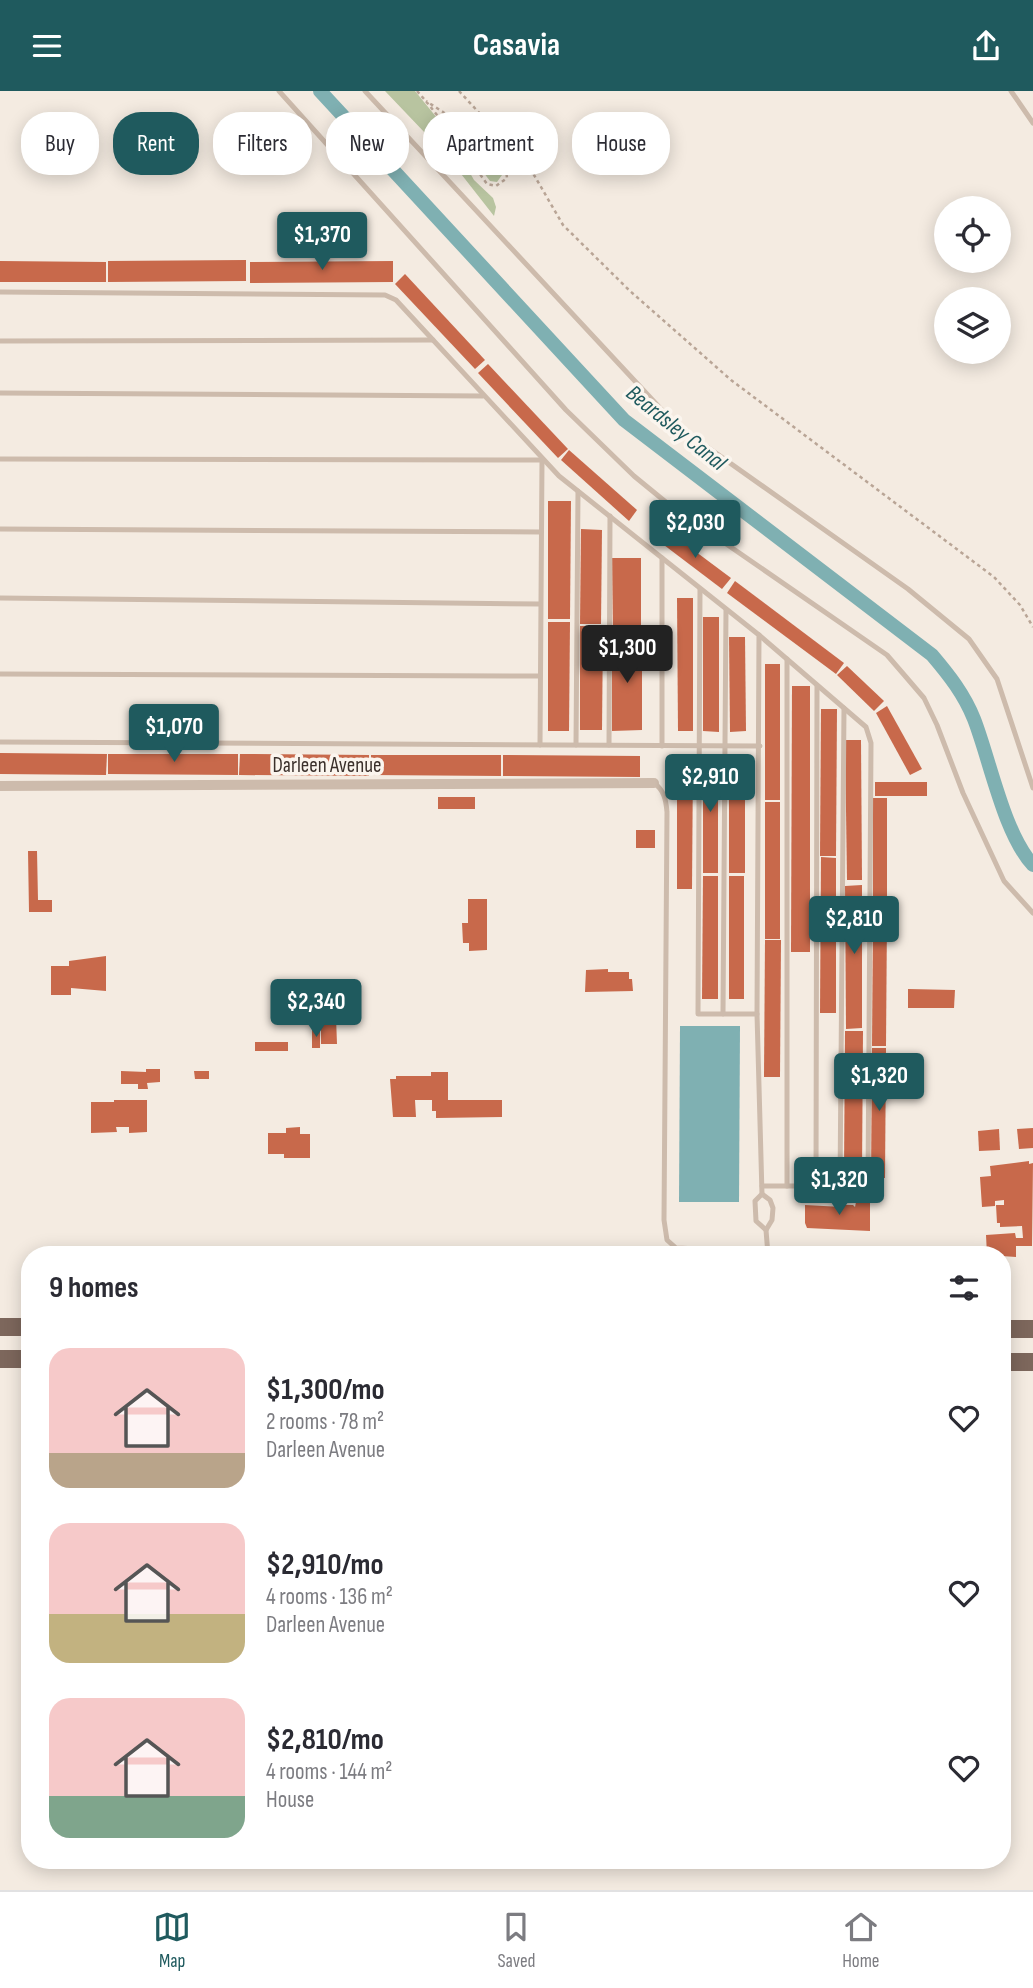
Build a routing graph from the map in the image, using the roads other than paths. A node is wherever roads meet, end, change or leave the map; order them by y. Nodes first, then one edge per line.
1 (279, 91) edge
2 (365, 91) edge
3 (1011, 91) edge
4 (1033, 123) edge
5 (0, 292) edge
6 (433, 340) junction
7 (0, 341) edge
8 (0, 393) edge
9 (485, 396) junction
10 (0, 459) edge
11 (542, 460) junction
12 (578, 491) junction
13 (610, 516) junction
14 (0, 529) edge
15 (541, 532) junction
16 (662, 558) junction
17 (700, 589) junction
18 (0, 599) edge
19 (540, 604) junction
20 (726, 609) junction
21 (759, 635) junction
22 (787, 659) junction
23 (0, 674) edge
24 (540, 676) junction
25 (817, 685) junction
26 (844, 708) junction
27 (0, 742) edge
28 (540, 745) junction
29 (576, 745) junction
30 (609, 745) junction
31 (662, 746) junction
32 (699, 746) junction
33 (725, 746) junction
34 (760, 746) junction
35 (654, 783) joint
36 (0, 786) edge
37 (1033, 788) edge
38 (1033, 913) edge
39 (723, 1014) junction
40 (757, 1014) junction
41 (762, 1186) junction
42 (787, 1186) junction
43 (816, 1186) junction
44 (840, 1186) junction
45 (762, 1194) junction
46 (766, 1230) junction
47 (674, 1246) edge
48 (767, 1246) edge
49 (0, 1327) edge
50 (21, 1327) edge
51 (1011, 1329) edge
52 (1033, 1329) edge
53 (0, 1359) edge
54 (21, 1359) edge
55 (1011, 1361) edge
56 (1033, 1362) edge

1 - 38 lane
2 - 37 lane
3 - 4 lane
5 - 6 lane
6 - 7 lane
6 - 9 lane
8 - 9 lane
9 - 11 lane
10 - 11 lane
11 - 12 lane
11 - 15 lane
12 - 13 lane
12 - 29 lane
13 - 16 lane
13 - 30 lane
14 - 15 lane
15 - 19 lane
16 - 17 lane
16 - 31 lane
17 - 20 lane
17 - 32 lane
18 - 19 lane
19 - 24 lane
20 - 21 lane
20 - 33 lane
21 - 22 lane
21 - 34 lane
22 - 25 lane
22 - 42 lane
23 - 24 lane
24 - 28 lane
25 - 26 lane
25 - 43 lane
26 - 44 lane
26 - 44 lane
27 - 28 lane
28 - 29 lane
29 - 30 lane
30 - 31 lane
31 - 32 lane
32 - 33 lane
32 - 39 lane
33 - 34 lane
33 - 39 lane
34 - 40 lane
35 - 36 street, Darleen Avenue
35 - 47 lane
39 - 40 lane
40 - 41 lane
41 - 42 lane
41 - 45 lane
42 - 43 lane
43 - 44 lane
45 - 46 lane
45 - 46 lane
46 - 48 lane
49 - 50 main road
51 - 52 main road
53 - 54 main road
55 - 56 main road

